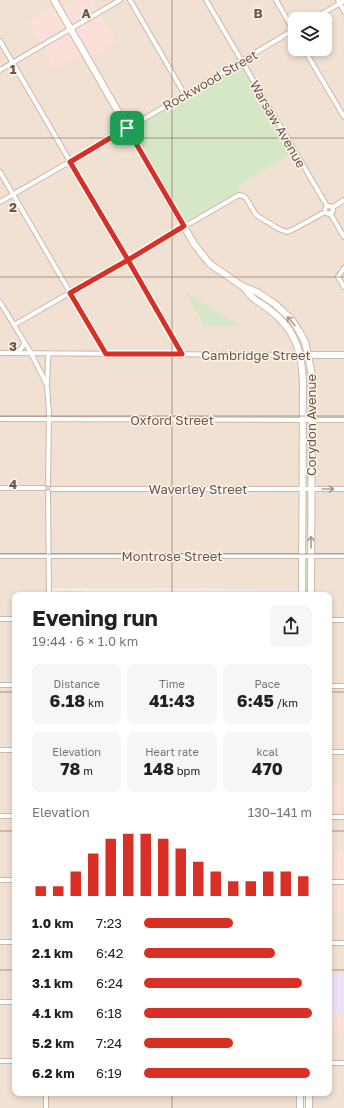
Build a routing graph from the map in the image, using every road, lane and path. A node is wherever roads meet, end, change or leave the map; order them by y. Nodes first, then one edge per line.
1 (54, 0) edge
2 (120, 0) edge
3 (130, 0) edge
4 (206, 0) edge
5 (276, 0) edge
6 (340, 2) edge
7 (344, 11) edge
8 (324, 12) edge
9 (288, 21) edge
10 (71, 29) junction
11 (288, 34) edge
12 (0, 41) edge
13 (308, 56) edge
14 (242, 61) junction
15 (13, 62) junction
16 (0, 70) edge
17 (185, 95) junction
18 (344, 117) edge
19 (127, 128) junction
20 (70, 162) junction
21 (0, 172) edge
22 (13, 195) junction
23 (344, 200) edge
24 (0, 202) edge
25 (326, 206) junction
26 (332, 208) junction
27 (325, 212) junction
28 (330, 213) junction
29 (184, 226) junction
30 (344, 237) edge
31 (128, 260) junction
32 (344, 268) edge
33 (242, 286) junction
34 (344, 287) edge
35 (70, 293) junction
36 (0, 302) edge
37 (14, 325) junction
38 (25, 343) junction
39 (0, 353) edge
40 (18, 353) junction
41 (31, 353) junction
42 (50, 354) junction
43 (106, 354) junction
44 (182, 354) junction
45 (301, 355) junction
46 (308, 355) junction
47 (344, 355) edge
48 (47, 385) junction
49 (0, 419) edge
50 (49, 420) junction
51 (303, 420) junction
52 (312, 420) junction
53 (344, 420) edge
54 (48, 484) junction
55 (0, 488) edge
56 (44, 488) junction
57 (52, 488) junction
58 (302, 489) junction
59 (311, 489) junction
60 (344, 489) edge
61 (48, 492) junction
62 (0, 556) edge
63 (49, 556) junction
64 (302, 556) junction
65 (311, 556) junction
66 (344, 556) edge
67 (49, 592) edge
68 (302, 592) edge
69 (311, 592) edge
70 (0, 619) edge
71 (12, 619) edge
72 (332, 620) edge
73 (344, 620) edge
74 (0, 685) edge
75 (12, 685) edge
76 (332, 686) edge
77 (344, 686) edge
78 (0, 750) edge
79 (12, 750) edge
80 (332, 752) edge
81 (344, 752) edge
82 (0, 816) edge
83 (12, 816) edge
84 (332, 817) edge
85 (344, 817) edge
86 (0, 880) edge
87 (12, 880) edge
88 (332, 882) edge
89 (344, 882) edge
90 (0, 942) edge
91 (12, 942) edge
92 (332, 943) edge
93 (344, 943) edge
94 (0, 1002) edge
95 (12, 1002) edge
96 (0, 1061) edge
97 (12, 1062) edge
98 (332, 1063) edge
99 (344, 1063) edge
100 (46, 1096) edge
101 (300, 1096) edge
102 (309, 1096) edge
103 (46, 1108) edge
104 (300, 1108) edge
105 (309, 1108) edge

1 - 10 main road, Corydon Avenue
2 - 10 street
3 - 17 street
4 - 14 street, Warsaw Avenue
5 - 9 street
6 - 7 street
6 - 8 street
10 - 15 street
10 - 19 main road, Corydon Avenue
11 - 14 street, Rockwood Street
12 - 15 street
13 - 18 street
14 - 17 street, Rockwood Street
14 - 25 street, Warsaw Avenue
15 - 16 street
15 - 20 street
17 - 19 street, Rockwood Street
19 - 20 street, Rockwood Street
19 - 29 main road, Corydon Avenue
20 - 22 street, Rockwood Street
20 - 31 street
21 - 22 street
22 - 24 street, Rockwood Street
22 - 35 street
23 - 26 street
25 - 26 street
25 - 27 street
26 - 28 street
27 - 28 street
27 - 29 street
28 - 30 street
29 - 31 street
29 - 33 main road, Corydon Avenue
31 - 35 street
31 - 44 street
32 - 34 street
33 - 45 main road, Corydon Avenue
46 -> 33 main road, Corydon Avenue
35 - 37 street
35 - 43 street
36 - 37 street
37 - 38 street
38 - 40 street
38 - 41 street
39 - 40 street, Cambridge Street
40 - 41 street, Cambridge Street
41 - 42 street, Cambridge Street
41 - 48 street
42 - 43 street, Cambridge Street
42 - 48 street
43 - 44 street, Cambridge Street
44 - 45 street, Cambridge Street
45 - 46 street, Cambridge Street
45 - 51 main road, Corydon Avenue
46 - 47 main road, Cambridge Street
46 - 52 main road, Corydon Avenue
48 - 50 street
49 - 50 street, Oxford Street
50 - 51 street, Oxford Street
50 - 54 street
51 - 52 street, Oxford Street
51 - 58 main road, Corydon Avenue
52 - 53 street, Oxford Street
52 - 59 main road, Corydon Avenue
54 - 56 street
54 - 57 street
55 - 56 street
56 - 61 street
57 - 58 street, Waverley Street
57 - 61 street
58 - 59 street, Waverley Street
58 - 64 main road, Corydon Avenue
59 -> 60 street, Waverley Street
65 -> 59 main road, Corydon Avenue
61 - 63 street
62 - 63 street, Montrose Street
63 - 64 street, Montrose Street
63 - 67 street
64 - 65 street, Montrose Street
64 - 68 main road, Corydon Avenue
65 - 66 street, Montrose Street
65 - 69 main road, Corydon Avenue
70 - 71 street
72 - 73 street
74 - 75 street
76 - 77 street
78 - 79 street
80 - 81 street
82 - 83 street
84 - 85 street
86 - 87 street
88 - 89 street
90 - 91 street
92 - 93 street
94 - 95 street
96 - 97 street
98 - 99 street
100 - 103 street
101 - 104 main road
102 - 105 main road

